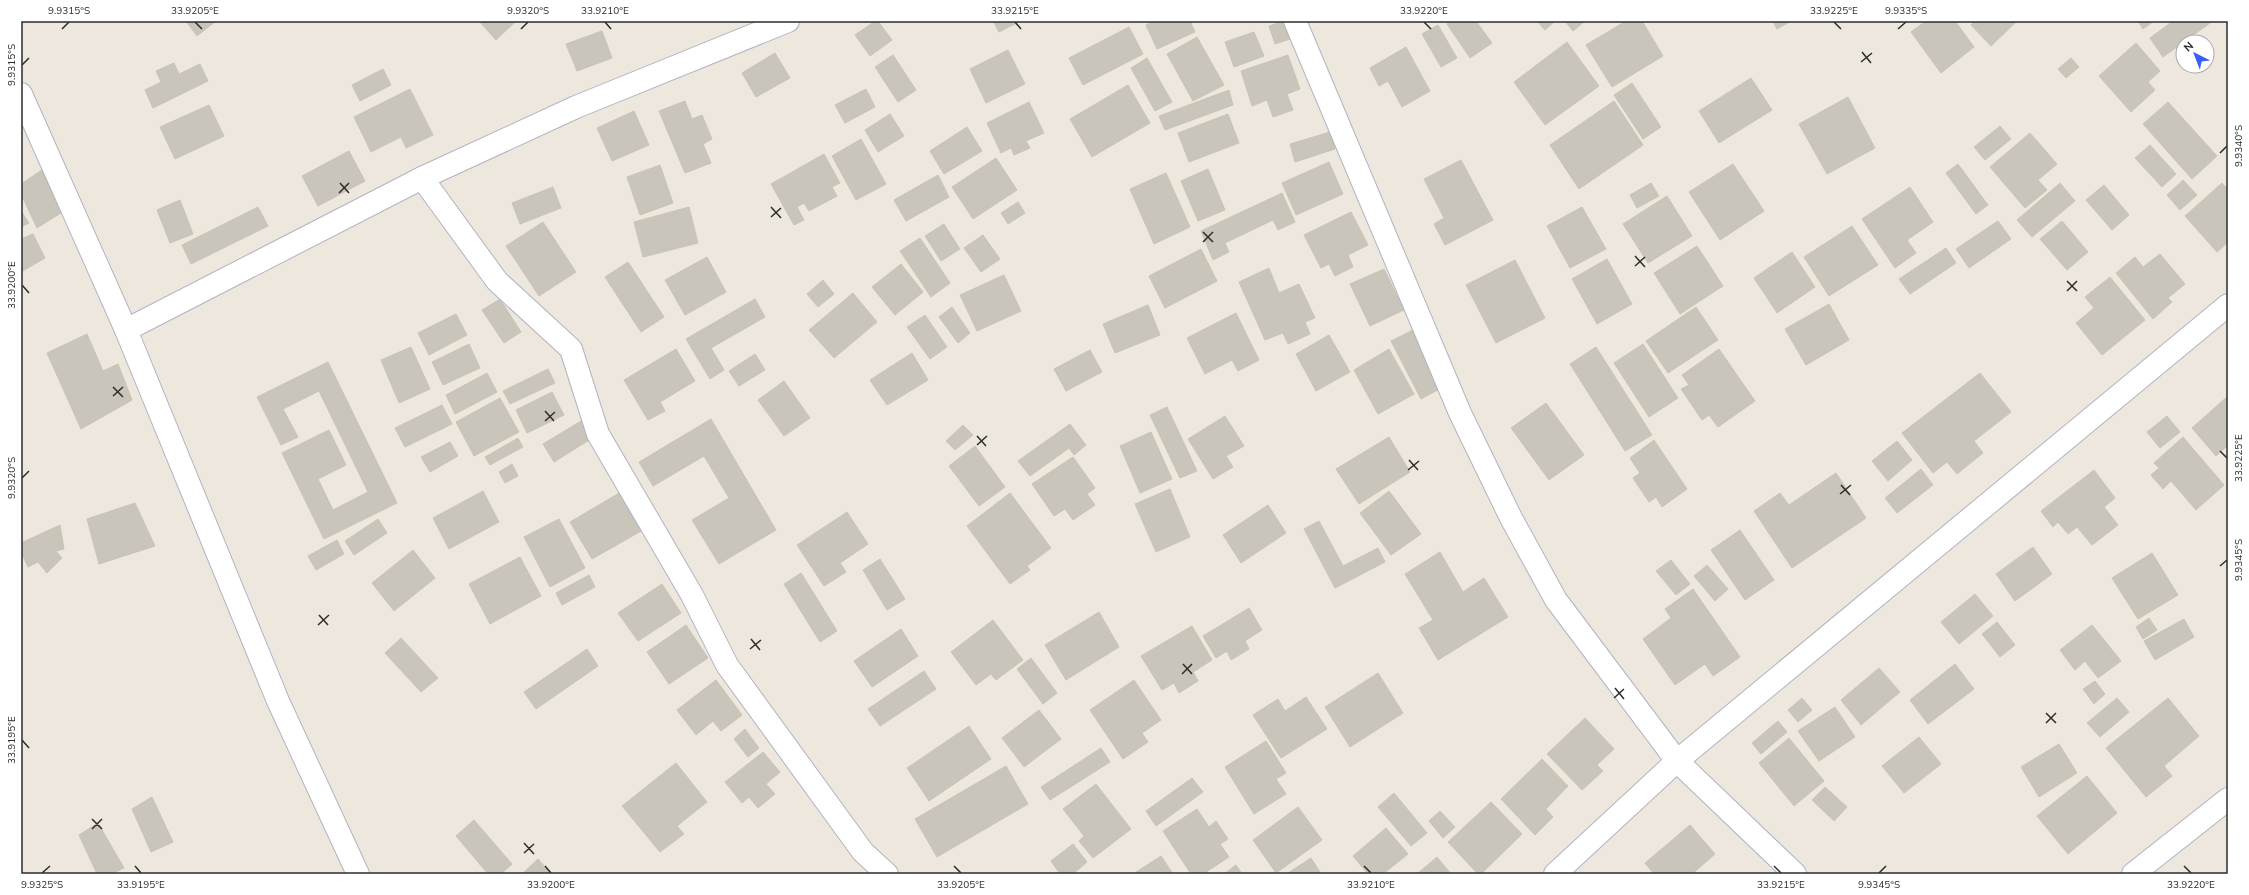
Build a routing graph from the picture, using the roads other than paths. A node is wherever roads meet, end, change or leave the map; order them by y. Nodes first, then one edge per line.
1 (788, 21) edge
2 (1295, 21) edge
3 (21, 94) edge
4 (422, 178) junction
5 (2228, 305) edge
6 (126, 330) junction
7 (1678, 761) junction
8 (2228, 799) edge
9 (358, 874) edge
10 (887, 874) edge
11 (1555, 874) edge
12 (1795, 874) edge
13 (2133, 874) edge

1 - 4 street
2 - 7 street
3 - 6 street
4 - 6 street
4 - 10 street
5 - 7 street
6 - 9 street
7 - 11 street
7 - 12 street
8 - 13 street

